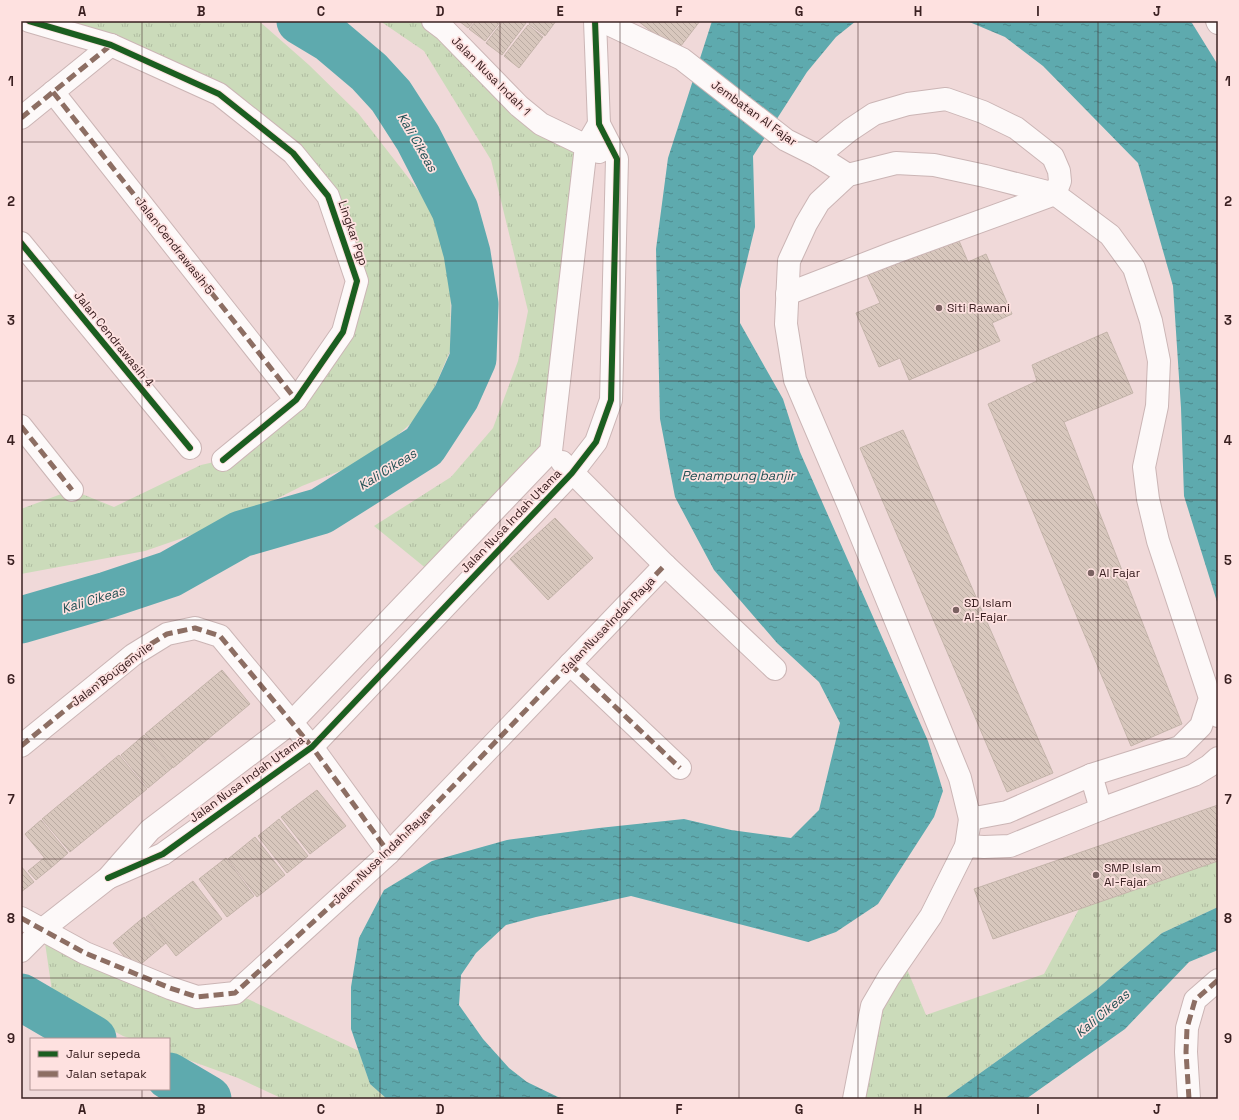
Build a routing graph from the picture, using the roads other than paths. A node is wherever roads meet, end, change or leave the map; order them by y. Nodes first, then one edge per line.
1 (30, 21) edge
2 (433, 21) edge
3 (595, 21) edge
4 (602, 21) edge
5 (111, 45) junction
6 (53, 92) junction
7 (21, 118) edge
8 (599, 124) junction
9 (586, 146) junction
10 (818, 156) junction
11 (617, 159) junction
12 (848, 175) junction
13 (1055, 194) junction
14 (21, 243) edge
15 (786, 294) junction
16 (296, 400) junction
17 (21, 426) edge
18 (190, 448) dead end
19 (551, 451) junction
20 (223, 460) dead end
21 (572, 473) junction
22 (72, 490) dead end
23 (665, 565) junction
24 (570, 664) junction
25 (775, 669) dead end
26 (1214, 707) edge
27 (291, 723) junction
28 (21, 746) edge
29 (312, 747) junction
30 (1218, 758) edge
31 (680, 768) dead end
32 (1091, 775) junction
33 (1101, 809) junction
34 (970, 819) junction
35 (966, 846) junction
36 (389, 853) junction
37 (108, 878) junction
38 (21, 918) edge
39 (31, 941) edge
40 (1218, 980) edge
41 (854, 1099) edge
42 (1189, 1099) edge

1 - 5 street, Lingkar Pgp
2 - 9 street, Jalan Nusa Indah 1
3 - 8 street, Jalan Nusa Indah Utama
4 - 10 street, Jembatan Al Fajar
5 - 6 street
5 - 16 street, Lingkar Pgp
6 - 7 street
6 - 16 street, Jalan Cendrawasih 5
8 - 9 street, Jalan Nusa Indah Utama
8 - 11 street, Jalan Nusa Indah Utama
9 - 11 street, Jalan Nusa Indah 1
9 - 19 street, Jalan Nusa Indah Utama
10 - 12 street, Jembatan Al Fajar
10 - 13 street
11 - 21 street, Jalan Nusa Indah Utama
12 - 13 street
12 - 15 street
13 - 15 street
13 - 26 street
14 - 18 street, Jalan Cendrawasih 4
15 - 34 street
16 - 20 street, Lingkar Pgp
17 - 22 street
19 - 21 street
19 - 27 street, Jalan Nusa Indah Utama
21 - 23 street
21 - 29 street, Jalan Nusa Indah Utama
23 - 24 street, Jalan Nusa Indah Raya
23 - 25 street
24 - 31 street
24 - 36 street, Jalan Nusa Indah Raya
26 - 32 street
27 - 28 street, Jalan Bougenvile
27 - 29 street, Jalan Bougenvile
27 - 37 street, Jalan Nusa Indah Utama
29 - 36 street, Jalan Bougenvile
29 - 37 street, Jalan Nusa Indah Utama
30 - 33 street
32 - 33 street
32 - 34 street
33 - 35 street
34 - 35 street
35 - 41 street
36 - 39 street, Jalan Nusa Indah Raya
37 - 39 street, Jalan Nusa Indah Utama
38 - 39 street
40 - 42 street

